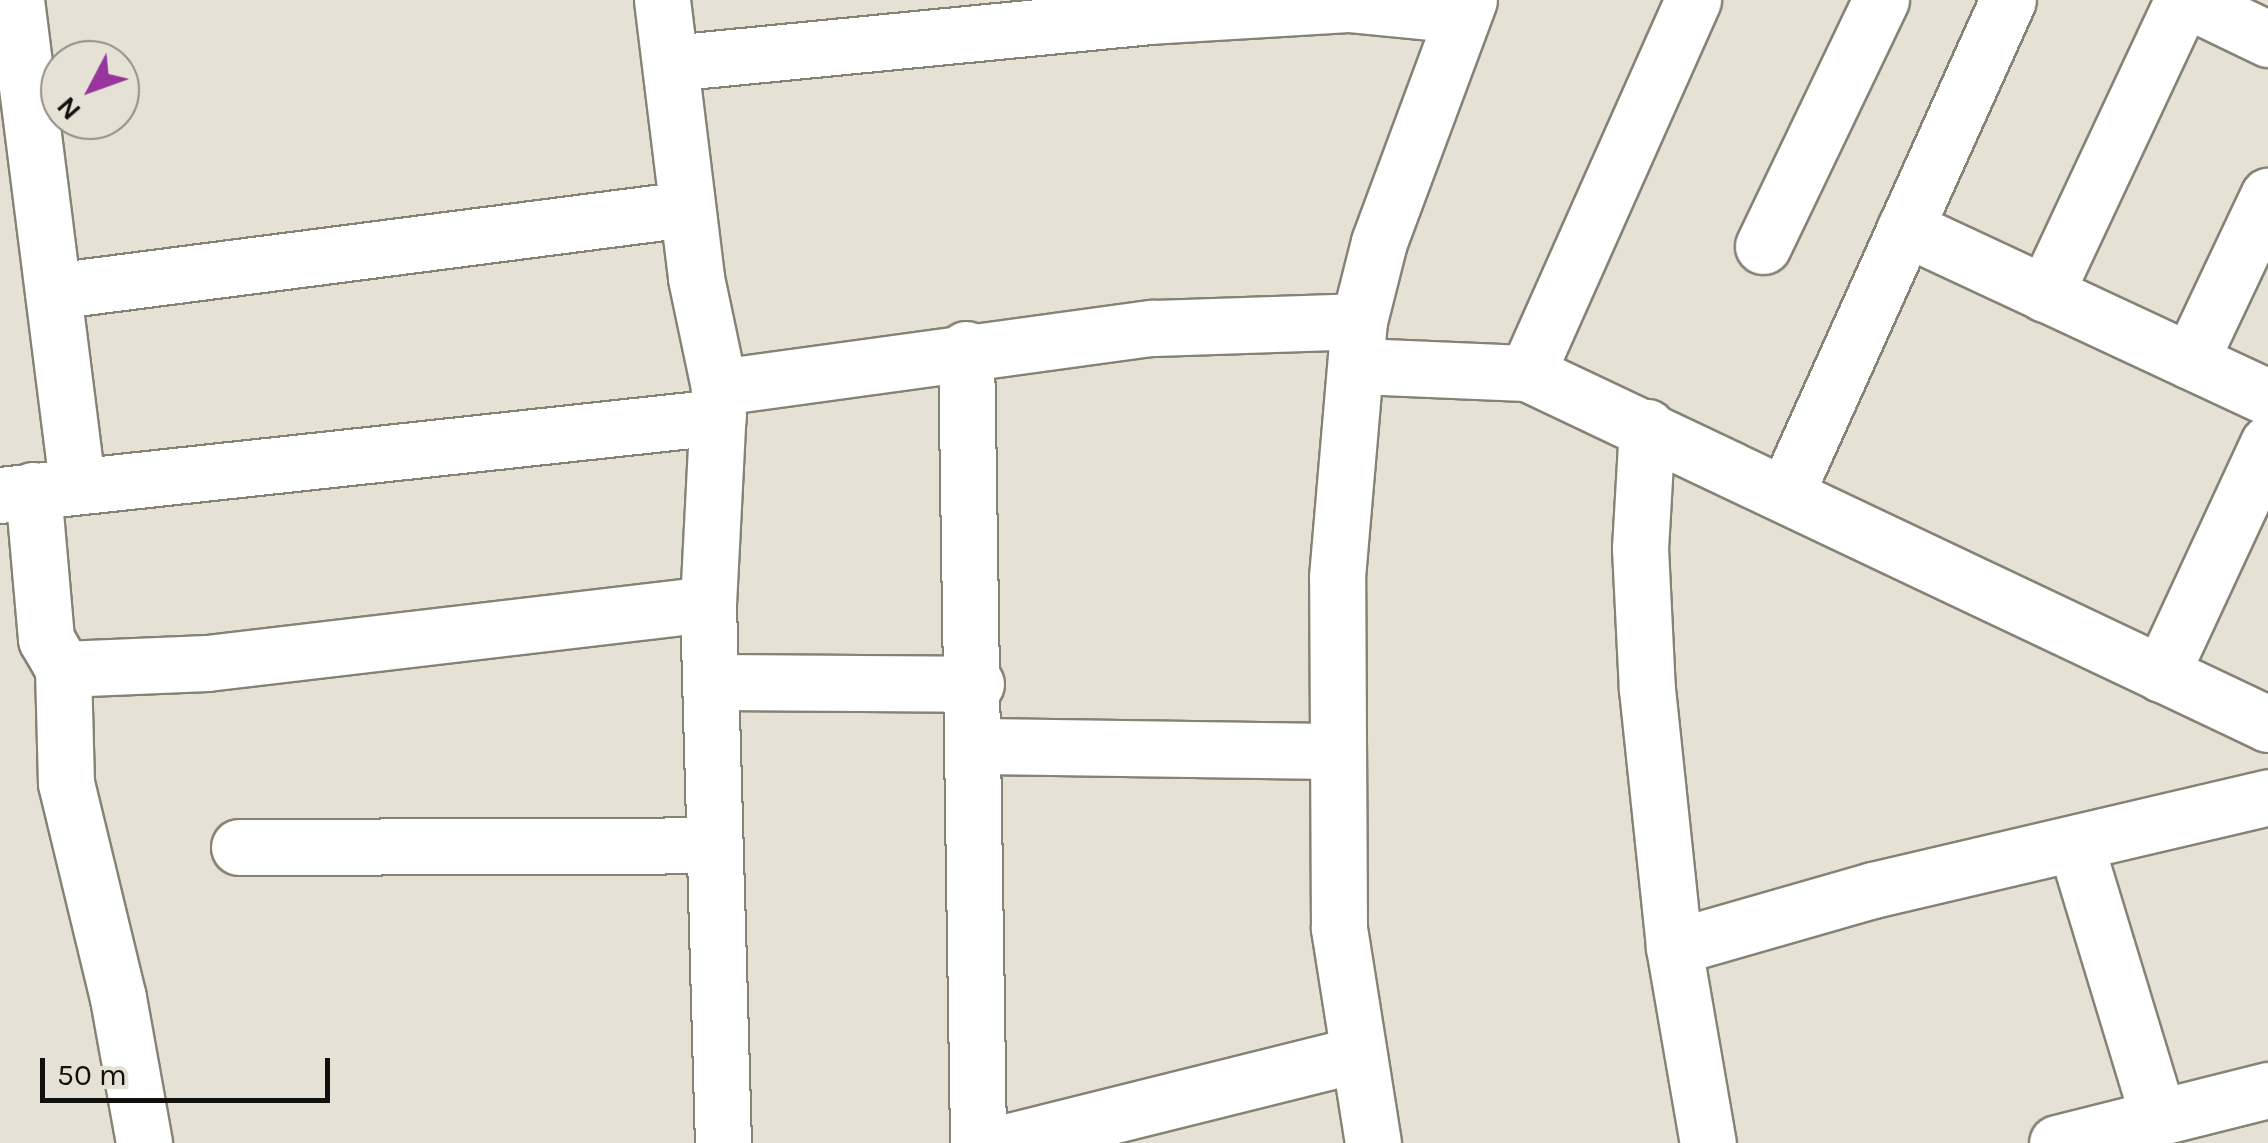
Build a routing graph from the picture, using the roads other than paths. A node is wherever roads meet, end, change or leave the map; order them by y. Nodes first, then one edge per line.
1 (662, 0) edge
2 (1693, 0) edge
3 (1881, 0) edge
4 (2008, 0) edge
5 (2185, 0) edge
6 (1465, 7) edge
7 (11, 10) edge
8 (2268, 39) edge
9 (670, 63) junction
10 (2268, 196) edge
11 (686, 209) junction
12 (21, 210) edge
13 (1905, 228) junction
14 (1763, 246) dead end
15 (53, 291) junction
16 (2045, 294) junction
17 (1358, 344) junction
18 (966, 349) junction
19 (2190, 361) junction
20 (1528, 372) junction
21 (2268, 397) edge
22 (718, 402) junction
23 (1648, 428) junction
24 (2268, 444) edge
25 (37, 489) edge
26 (1787, 491) junction
27 (708, 604) junction
28 (62, 669) junction
29 (2161, 674) junction
30 (711, 682) junction
31 (976, 684) junction
32 (2268, 724) edge
33 (976, 746) junction
34 (1337, 750) junction
35 (2268, 797) edge
36 (2074, 844) junction
37 (713, 845) junction
38 (240, 847) dead end
39 (1674, 947) junction
40 (1356, 1056) junction
41 (2251, 1110) edge
42 (2158, 1117) junction
43 (144, 1143) edge
44 (723, 1143) edge
45 (978, 1143) edge
46 (1002, 1143) edge
47 (1373, 1143) edge
48 (1708, 1143) edge
49 (2057, 1143) edge

1 - 9 street
2 - 20 street
3 - 14 street
4 - 13 street
5 - 8 street
5 - 16 street
6 - 9 street
6 - 17 street
7 - 12 street
9 - 11 street
10 - 19 street
11 - 15 street
11 - 22 street
12 - 15 street
13 - 16 street
13 - 26 street
15 - 25 street
16 - 19 street
17 - 18 street
17 - 20 street
17 - 34 street
18 - 22 street
18 - 31 street
19 - 21 street
20 - 23 street
22 - 25 street
22 - 27 street
23 - 26 street
23 - 39 street
24 - 29 street
25 - 28 street
26 - 29 street
27 - 28 street
27 - 30 street
28 - 43 street
29 - 32 street
30 - 31 street
30 - 37 street
31 - 33 street
33 - 34 street
33 - 45 street
34 - 40 street
35 - 36 street
36 - 39 street
36 - 42 street
37 - 38 street
37 - 44 street
39 - 48 street
40 - 46 street
40 - 47 street
41 - 42 street
42 - 49 street

